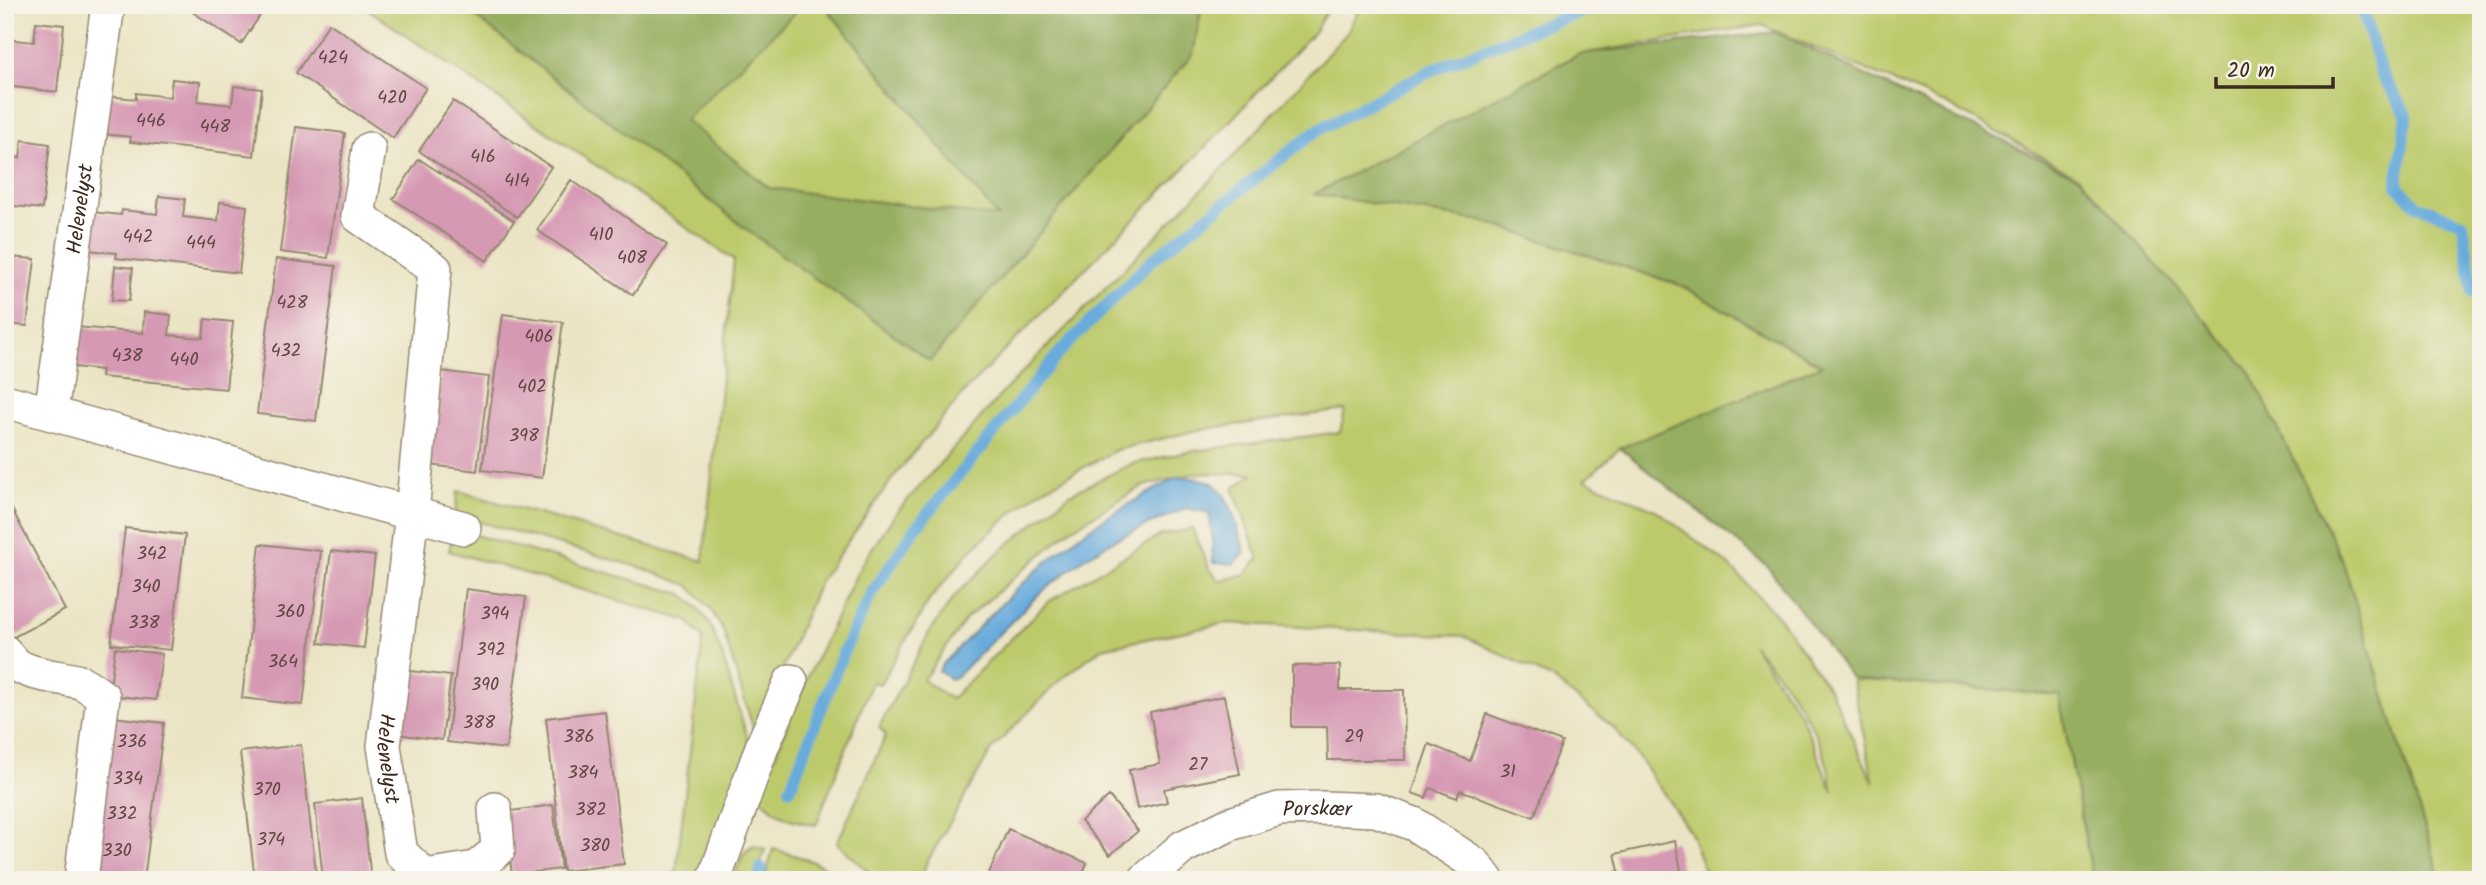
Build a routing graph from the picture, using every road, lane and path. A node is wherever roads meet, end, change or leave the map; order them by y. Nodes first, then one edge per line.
1 (108, 5) edge
2 (369, 149) dead end
3 (5, 401) edge
4 (51, 413) junction
5 (412, 513) junction
6 (464, 528) dead end
7 (5, 652) edge
8 (791, 681) dead end
9 (495, 809) dead end
10 (81, 880) edge
11 (714, 880) edge
12 (1144, 880) edge
13 (1487, 880) edge

1 - 4 street, Helenelyst
2 - 5 street, Helenelyst
3 - 4 street
4 - 5 street
5 - 6 street
5 - 9 street, Helenelyst
7 - 10 street
8 - 11 street
12 - 13 street, Porskær

